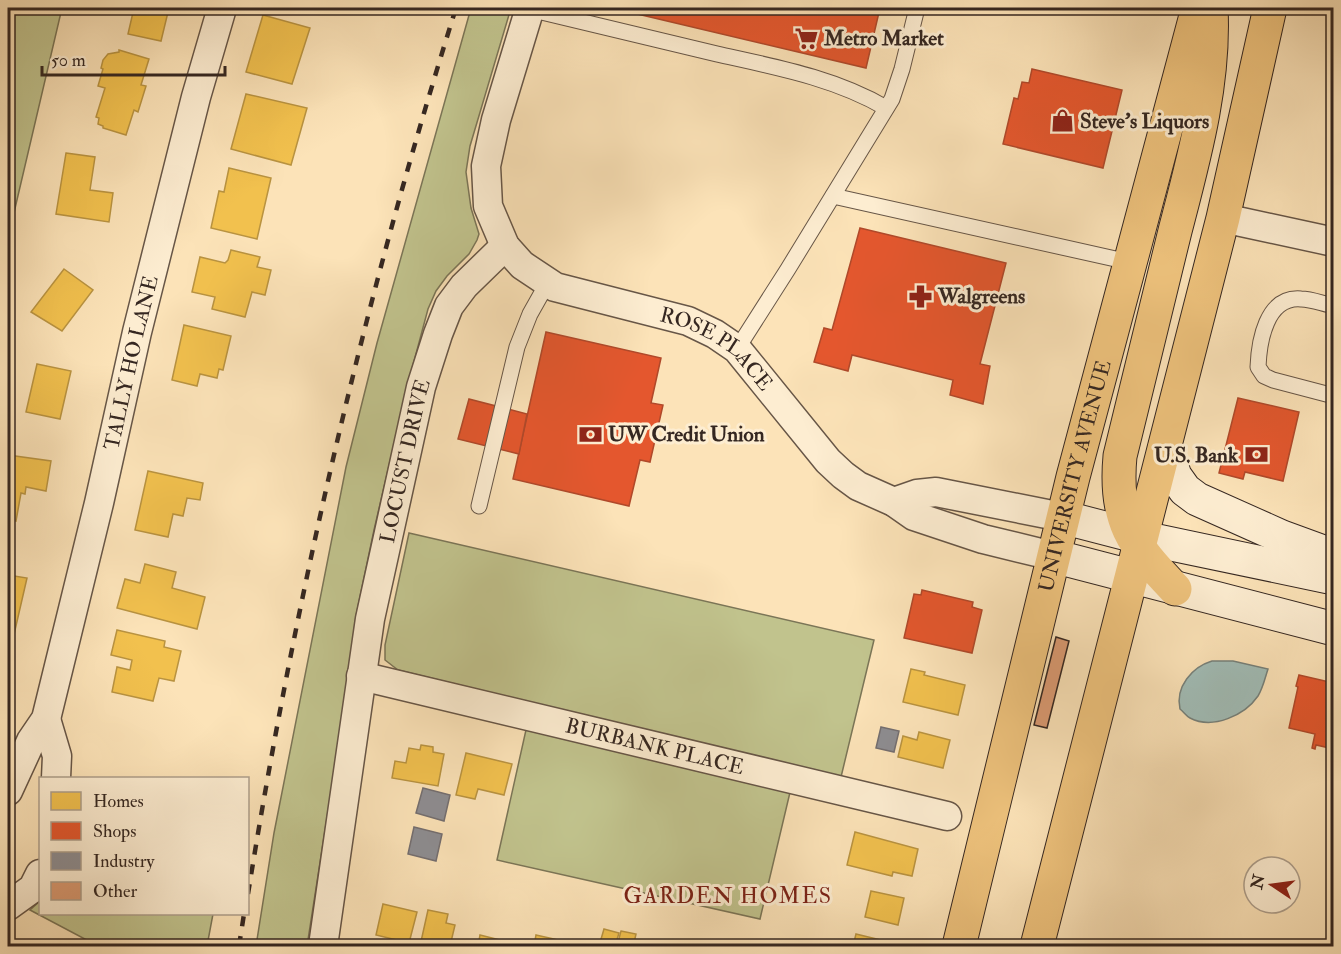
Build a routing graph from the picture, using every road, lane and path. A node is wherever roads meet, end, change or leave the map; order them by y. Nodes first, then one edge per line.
1 (222, 8) edge
2 (530, 8) edge
3 (917, 8) edge
4 (1198, 8) edge
5 (1211, 8) edge
6 (1270, 8) edge
7 (886, 108) junction
8 (833, 196) junction
9 (1223, 218) junction
10 (1334, 242) edge
11 (505, 246) junction
12 (1129, 262) junction
13 (548, 282) junction
14 (1334, 306) edge
15 (736, 349) junction
16 (1334, 396) edge
17 (1166, 447) junction
18 (894, 502) junction
19 (479, 506) dead end
20 (1062, 518) junction
21 (1136, 550) junction
22 (1053, 556) junction
23 (1334, 556) edge
24 (1334, 578) edge
25 (1334, 629) edge
26 (361, 676) junction
27 (46, 719) junction
28 (56, 777) edge
29 (8, 791) edge
30 (947, 816) dead end
31 (39, 876) edge
32 (8, 906) edge
33 (963, 941) edge
34 (323, 946) edge
35 (1037, 946) edge

1 - 27 street, TALLY HO LANE
2 - 7 lane
2 - 11 street
3 - 7 lane
4 - 12 main road, UNIVERSITY AVENUE
5 - 21 main road
6 - 9 main road
7 - 8 lane
8 - 12 lane
8 - 15 lane
9 - 10 street
9 - 17 main road
11 - 13 street, ROSE PLACE
11 - 26 street, LOCUST DRIVE
12 - 20 main road, UNIVERSITY AVENUE
13 - 15 street, ROSE PLACE
13 - 19 lane
14 - 16 lane
15 - 18 street, ROSE PLACE
17 - 21 main road
17 - 23 main road
18 - 20 street
18 - 22 street, ROSE PLACE
20 - 21 main road
20 - 22 main road, UNIVERSITY AVENUE
21 - 22 main road
21 - 24 main road
21 - 25 main road
21 - 35 main road
22 - 33 main road, UNIVERSITY AVENUE
26 - 30 street, BURBANK PLACE
26 - 34 street, LOCUST DRIVE
27 - 28 street
27 - 29 street, TALLY HO LANE
31 - 32 street

